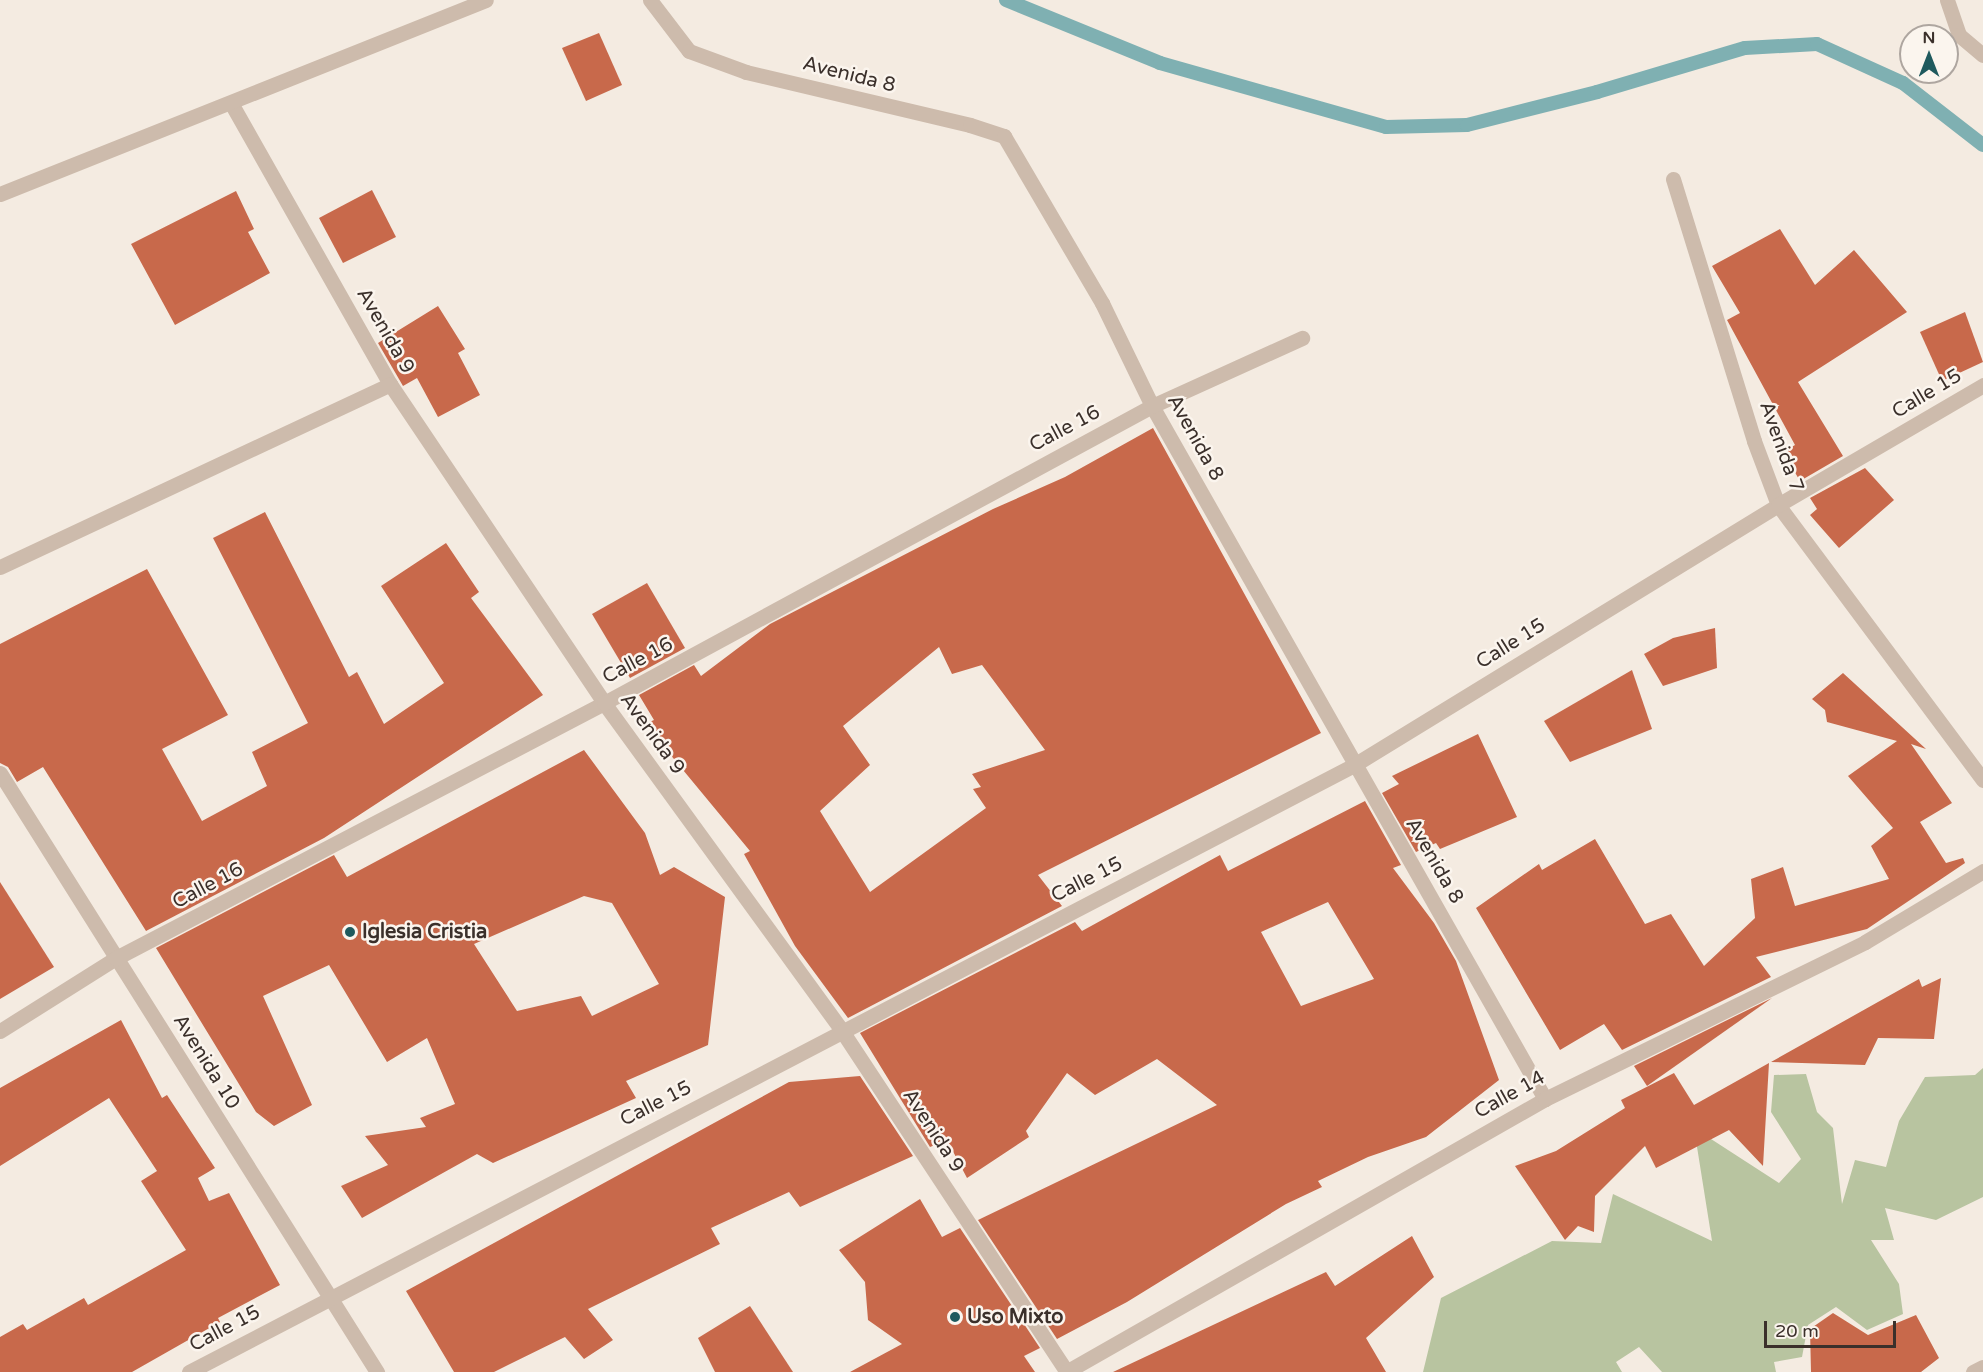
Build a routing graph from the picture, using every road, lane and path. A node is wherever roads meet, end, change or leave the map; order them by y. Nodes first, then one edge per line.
1 (486, 0) edge
2 (650, 0) edge
3 (1947, 0) edge
4 (1983, 55) edge
5 (231, 103) junction
6 (1672, 179) dead end
7 (0, 194) edge
8 (1302, 338) dead end
9 (390, 384) junction
10 (1983, 385) edge
11 (1152, 406) junction
12 (1778, 505) junction
13 (0, 567) edge
14 (604, 703) junction
15 (1354, 765) junction
16 (0, 773) edge
17 (1983, 780) edge
18 (1983, 871) edge
19 (116, 958) junction
20 (0, 1031) edge
21 (842, 1031) junction
22 (1545, 1099) junction
23 (329, 1296) junction
24 (1983, 1367) edge
25 (189, 1372) edge
26 (377, 1372) edge
27 (1067, 1372) edge
28 (1974, 1372) edge

1 - 5 street
2 - 11 street, Avenida 8
3 - 4 street
5 - 7 street
5 - 9 street, Avenida 9
6 - 12 street, Avenida 7
8 - 11 street, Calle 16
9 - 13 street
9 - 14 street, Avenida 9
10 - 12 street, Calle 15
11 - 14 street, Calle 16
11 - 15 street, Avenida 8
12 - 15 street, Calle 15
12 - 17 street, Avenida 7
14 - 19 street, Calle 16
14 - 21 street, Avenida 9
15 - 21 street, Calle 15
15 - 22 street, Avenida 8
16 - 19 street, Avenida 10
18 - 22 street, Calle 14
19 - 20 street, Calle 16
19 - 23 street, Avenida 10
21 - 23 street, Calle 15
21 - 27 street, Avenida 9
22 - 27 street, Calle 14
23 - 25 street, Calle 15
23 - 26 street, Avenida 10
24 - 28 street

